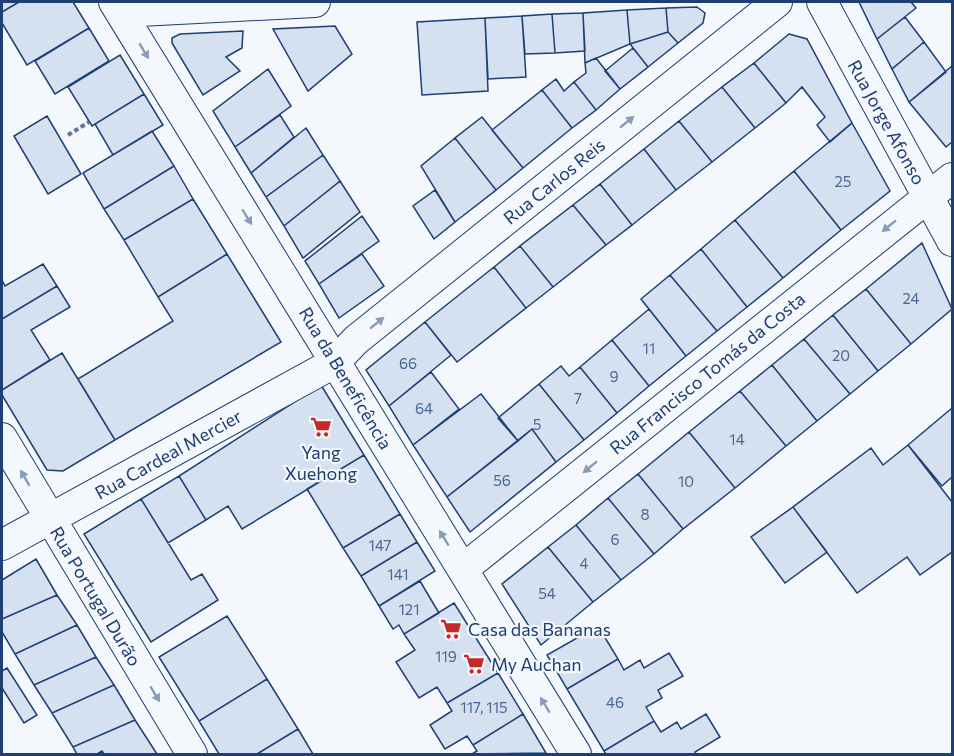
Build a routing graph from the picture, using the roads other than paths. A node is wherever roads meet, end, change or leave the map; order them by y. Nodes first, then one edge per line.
1 (315, 2) edge
2 (777, 2) edge
3 (822, 2) edge
4 (117, 7) edge
5 (952, 178) edge
6 (928, 198) junction
7 (952, 241) edge
8 (334, 363) junction
9 (2, 438) edge
10 (49, 519) junction
11 (2, 545) edge
12 (463, 569) junction
13 (192, 754) edge
14 (576, 754) edge

1 - 4 street
8 -> 2 street, Rua Carlos Reis
3 - 6 street, Rua Jorge Afonso
4 -> 8 street, Rua da Beneficência
5 - 6 street, Rua Francisco Tomás da Costa
6 - 7 street, Rua Jorge Afonso
6 -> 12 street, Rua Francisco Tomás da Costa
8 - 10 street, Rua Cardeal Mercier
12 -> 8 street, Rua da Beneficência
10 -> 9 street, Rua Portugal Durão
10 - 11 street, Rua Cardeal Mercier
10 -> 13 street, Rua Portugal Durão
14 -> 12 street, Rua da Beneficência

